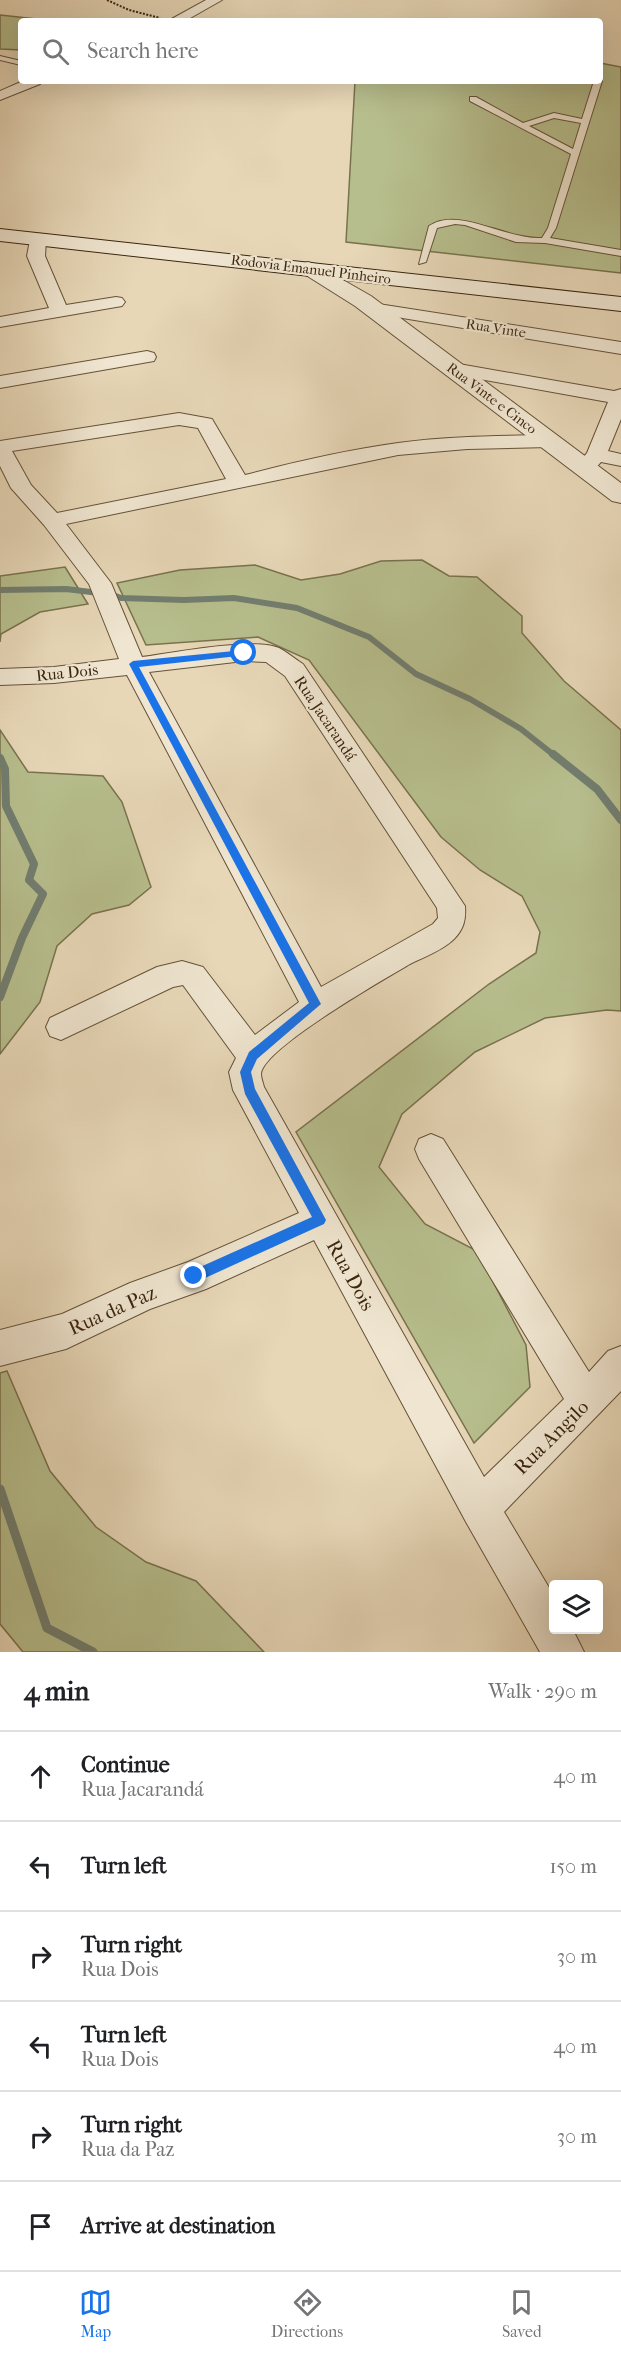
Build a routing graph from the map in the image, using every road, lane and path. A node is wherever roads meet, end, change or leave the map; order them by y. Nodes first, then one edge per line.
1 (107, 0) edge
2 (216, 0) edge
3 (162, 18) edge
4 (181, 18) edge
5 (0, 58) edge
6 (18, 62) edge
7 (28, 84) edge
8 (597, 84) edge
9 (0, 96) edge
10 (473, 99) dead end
11 (585, 122) junction
12 (524, 125) junction
13 (575, 153) junction
14 (0, 216) edge
15 (0, 235) edge
16 (38, 240) junction
17 (545, 240) junction
18 (621, 253) edge
19 (422, 262) junction
20 (308, 268) junction
21 (480, 268) dead end
22 (394, 279) junction
23 (116, 302) dead end
24 (621, 304) edge
25 (367, 305) junction
26 (59, 311) junction
27 (0, 322) edge
28 (621, 348) edge
29 (147, 357) dead end
30 (453, 369) junction
31 (0, 382) edge
32 (621, 397) edge
33 (549, 441) junction
34 (0, 447) edge
35 (621, 460) edge
36 (590, 462) junction
37 (239, 483) junction
38 (621, 495) edge
39 (52, 520) junction
40 (133, 664) junction
41 (0, 676) edge
42 (315, 1004) junction
43 (60, 1027) dead end
44 (253, 1056) junction
45 (431, 1149) dead end
46 (320, 1220) junction
47 (0, 1348) edge
48 (621, 1364) edge
49 (587, 1402) junction
50 (480, 1508) junction
51 (563, 1652) edge

1 - 3 path
2 - 4 street
5 - 6 lane
7 - 9 street
8 - 11 lane
10 - 12 lane
11 - 12 lane
11 - 13 lane
12 - 13 lane
13 - 17 lane
14 - 19 main road, Rodovia Emanuel Pinheiro
15 - 16 main road, Rodovia Emanuel Pinheiro
16 - 20 main road, Rodovia Emanuel Pinheiro
16 - 26 street
17 - 18 lane
17 - 19 lane
19 - 21 main road, Rodovia Emanuel Pinheiro
20 - 22 main road, Rodovia Emanuel Pinheiro
20 - 25 main road, Rua Vinte e Cinco
22 - 24 main road, Rodovia Emanuel Pinheiro
22 - 25 main road
23 - 26 street
25 - 28 street, Rua Vinte
25 - 30 main road, Rua Vinte e Cinco
26 - 27 street
29 - 31 street
30 - 32 street
30 - 33 main road, Rua Vinte e Cinco
32 - 36 street
33 - 36 main road, Rua Vinte e Cinco
33 - 37 street
34 - 37 street
34 - 39 street
35 - 36 street
36 - 38 main road, Rua Vinte e Cinco
37 - 39 street
39 - 40 street
40 - 41 street, Rua Dois
40 - 42 street
40 - 42 street, Rua Jacarandá
42 - 44 street
43 - 44 street
44 - 46 street, Rua Dois
45 - 49 street
46 - 47 street, Rua da Paz
46 - 50 street, Rua Dois
48 - 49 street, Rua Angilo
49 - 50 street, Rua Angilo
50 - 51 street, Rua Dois

